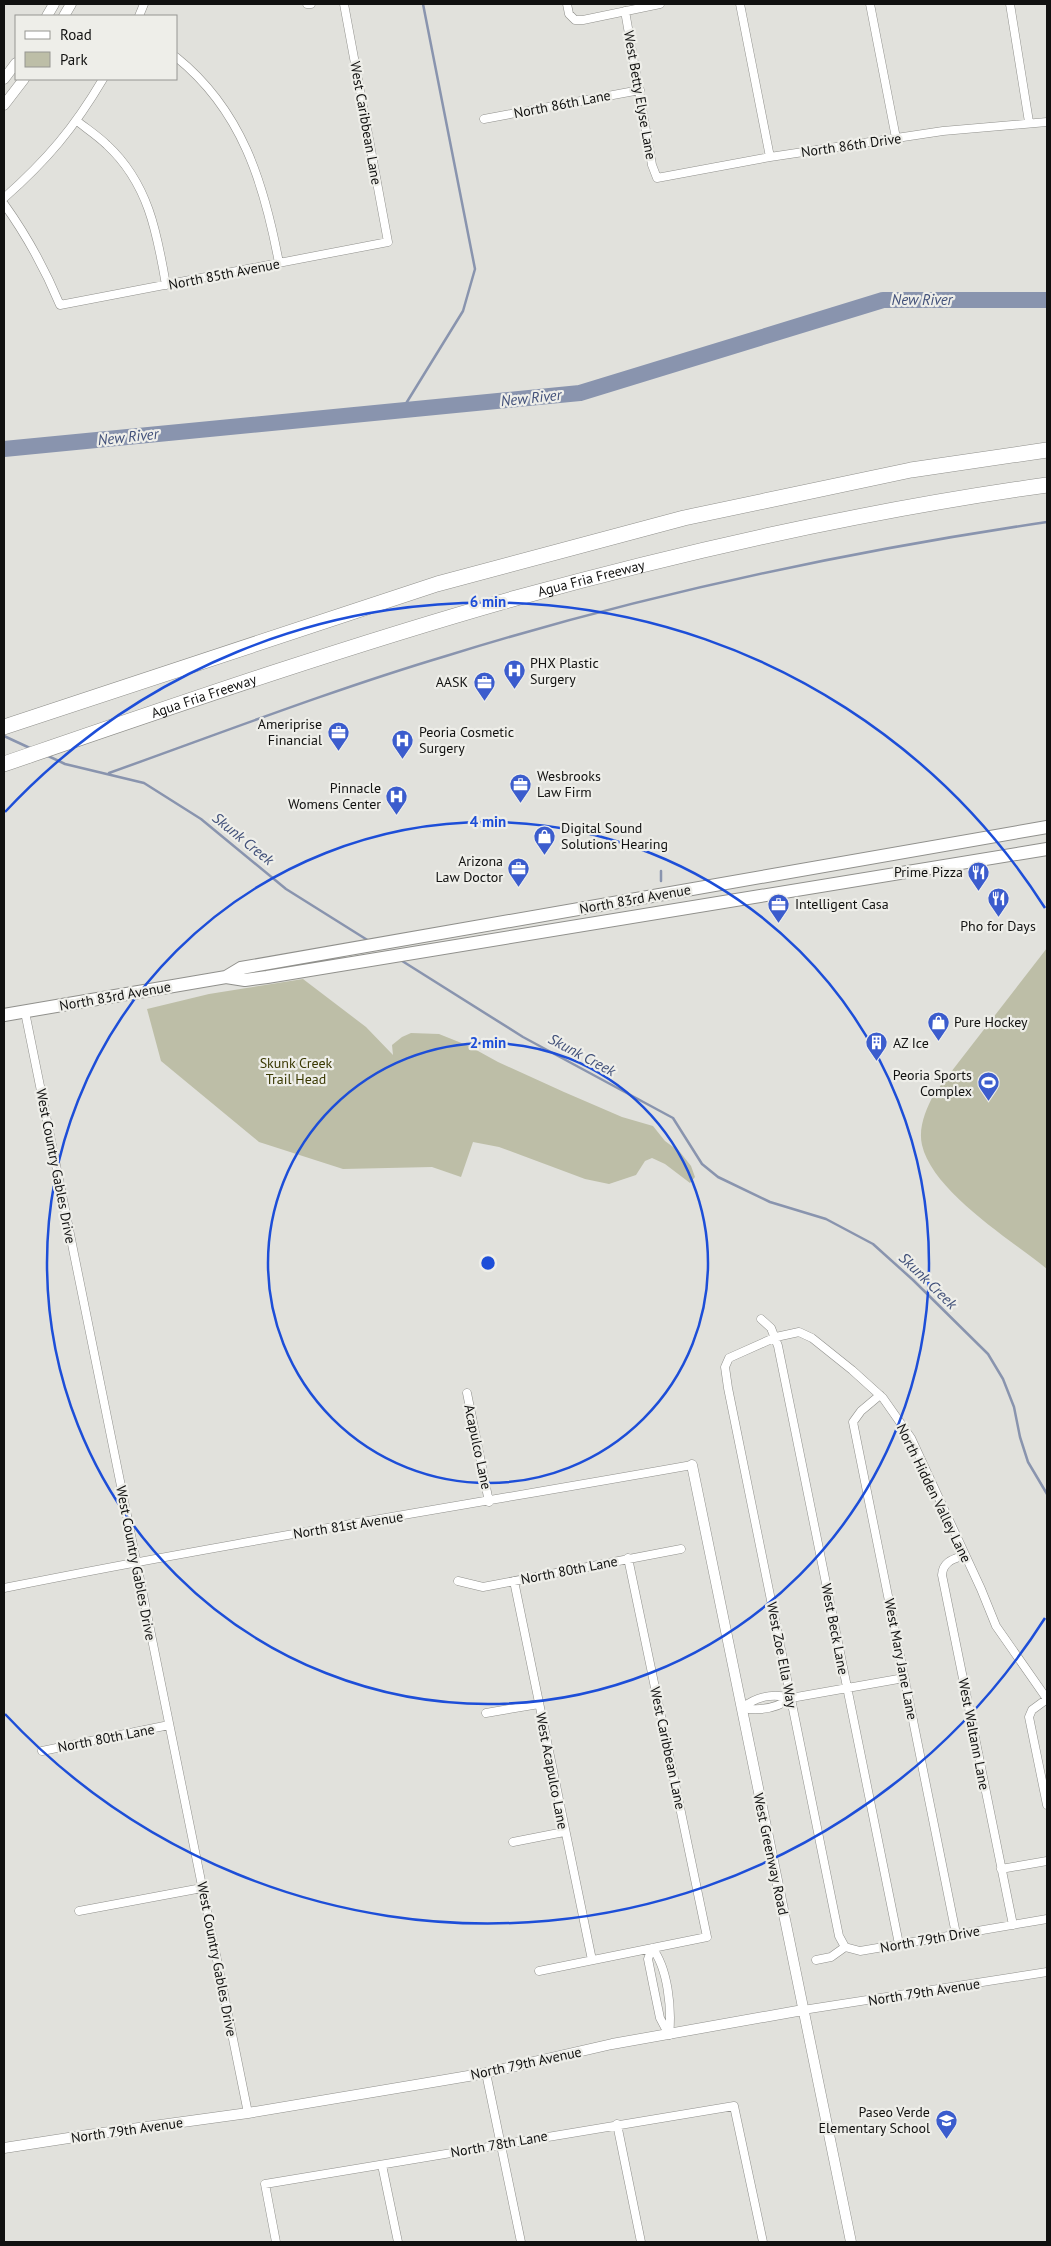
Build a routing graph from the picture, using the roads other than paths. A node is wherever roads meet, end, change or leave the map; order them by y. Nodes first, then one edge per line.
1 (54, 4) edge
2 (71, 4) edge
3 (306, 4) edge
4 (311, 4) edge
5 (344, 4) edge
6 (567, 4) edge
7 (660, 4) edge
8 (740, 4) edge
9 (870, 4) edge
10 (1010, 4) edge
11 (625, 11) junction
12 (48, 15) edge
13 (65, 15) edge
14 (178, 59) edge
15 (15, 63) edge
16 (4, 79) edge
17 (23, 80) edge
18 (102, 80) edge
19 (640, 90) junction
20 (4, 105) edge
21 (484, 119) dead end
22 (76, 121) junction
23 (1029, 122) junction
24 (1047, 122) edge
25 (896, 138) junction
26 (770, 157) junction
27 (656, 178) joint
28 (4, 198) edge
29 (4, 204) edge
30 (388, 242) joint
31 (279, 263) junction
32 (166, 285) junction
33 (1047, 450) edge
34 (1047, 485) edge
35 (4, 727) edge
36 (4, 764) edge
37 (1047, 827) edge
38 (1047, 848) edge
39 (226, 977) junction
40 (25, 1012) junction
41 (4, 1016) edge
42 (761, 1319) dead end
43 (776, 1337) junction
44 (726, 1362) joint
45 (467, 1393) dead end
46 (880, 1395) junction
47 (692, 1465) joint
48 (489, 1502) junction
49 (681, 1549) dead end
50 (965, 1555) junction
51 (628, 1558) junction
52 (136, 1561) junction
53 (458, 1581) dead end
54 (514, 1581) junction
55 (4, 1588) edge
56 (904, 1678) junction
57 (846, 1689) junction
58 (791, 1698) junction
59 (1047, 1699) edge
60 (539, 1704) junction
61 (742, 1708) junction
62 (486, 1714) dead end
63 (169, 1725) junction
64 (42, 1751) dead end
65 (1047, 1806) edge
66 (564, 1832) junction
67 (513, 1842) dead end
68 (1047, 1861) edge
69 (1001, 1869) junction
70 (202, 1888) junction
71 (79, 1911) dead end
72 (1047, 1919) edge
73 (1012, 1925) junction
74 (956, 1934) junction
75 (899, 1944) junction
76 (845, 1947) junction
77 (652, 1948) junction
78 (592, 1960) junction
79 (816, 1960) dead end
80 (539, 1971) dead end
81 (1047, 1972) edge
82 (804, 2010) junction
83 (669, 2034) junction
84 (486, 2073) junction
85 (248, 2113) junction
86 (617, 2124) junction
87 (501, 2144) junction
88 (4, 2148) edge
89 (382, 2165) junction
90 (276, 2242) edge
91 (398, 2242) edge
92 (520, 2242) edge
93 (641, 2242) edge
94 (763, 2242) edge
95 (851, 2242) edge

1 - 12 street
2 - 13 street
3 - 4 street
5 - 30 street, West Caribbean Lane
6 - 11 street
7 - 11 street
8 - 26 street
9 - 25 street
10 - 23 street
11 - 19 street, West Betty Elyse Lane
14 - 31 street
15 - 16 street
17 - 20 street
18 - 22 street
19 - 21 street, North 86th Lane
19 - 27 street, West Betty Elyse Lane
22 - 28 street
22 - 32 street
23 - 24 street, North 86th Drive
23 - 25 street, North 86th Drive
25 - 26 street, North 86th Drive
26 - 27 street, North 86th Drive
29 - 32 street, North 85th Avenue
30 - 31 street, North 85th Avenue
31 - 32 street, North 85th Avenue
33 - 35 highway
34 - 36 highway, Agua Fria Freeway
37 - 39 main road, North 83rd Avenue
38 - 39 main road, North 83rd Avenue
39 - 40 main road, North 83rd Avenue
40 - 41 main road, North 83rd Avenue
40 - 52 street, West Country Gables Drive
42 - 43 street, West Beck Lane
43 - 44 street, North Hidden Valley Lane
43 - 46 street, North Hidden Valley Lane
43 - 57 street, West Beck Lane
44 - 58 street, West Zoe Ella Way
45 - 48 street, Acapulco Lane
46 - 50 street, North Hidden Valley Lane
46 - 56 street, West Mary Jane Lane
47 - 48 street, North 81st Avenue
47 - 61 street, West Greenway Road
48 - 52 street, North 81st Avenue
49 - 51 street, North 80th Lane
50 - 59 street, North Hidden Valley Lane
50 - 69 street, West Waltann Lane
51 - 54 street, North 80th Lane
51 - 77 street, West Caribbean Lane
52 - 55 street, North 81st Avenue
52 - 63 street, West Country Gables Drive
53 - 54 street, North 80th Lane
54 - 60 street, West Acapulco Lane
56 - 57 street
56 - 74 street, West Mary Jane Lane
57 - 58 street
57 - 75 street, West Beck Lane
58 - 61 street
58 - 61 street
58 - 76 street, West Zoe Ella Way
59 - 65 street
60 - 62 street
60 - 66 street, West Acapulco Lane
61 - 82 street, West Greenway Road
63 - 64 street, North 80th Lane
63 - 70 street, West Country Gables Drive
66 - 67 street
66 - 78 street, West Acapulco Lane
68 - 69 street
69 - 73 street, West Waltann Lane
70 - 71 street
70 - 85 street, West Country Gables Drive
72 - 73 street, North 79th Drive
73 - 74 street, North 79th Drive
74 - 75 street, North 79th Drive
75 - 76 street, North 79th Drive
76 - 79 street
77 - 78 street
77 - 83 street
77 - 83 street
78 - 80 street
81 - 82 street, North 79th Avenue
82 - 83 street, North 79th Avenue
82 - 95 street, West Greenway Road
83 - 84 street, North 79th Avenue
84 - 85 street, North 79th Avenue
84 - 87 street
85 - 88 street, North 79th Avenue
86 - 87 street, North 78th Lane
86 - 93 street
86 - 94 street, North 78th Lane
87 - 89 street, North 78th Lane
87 - 92 street
89 - 90 street, North 78th Lane
89 - 91 street

